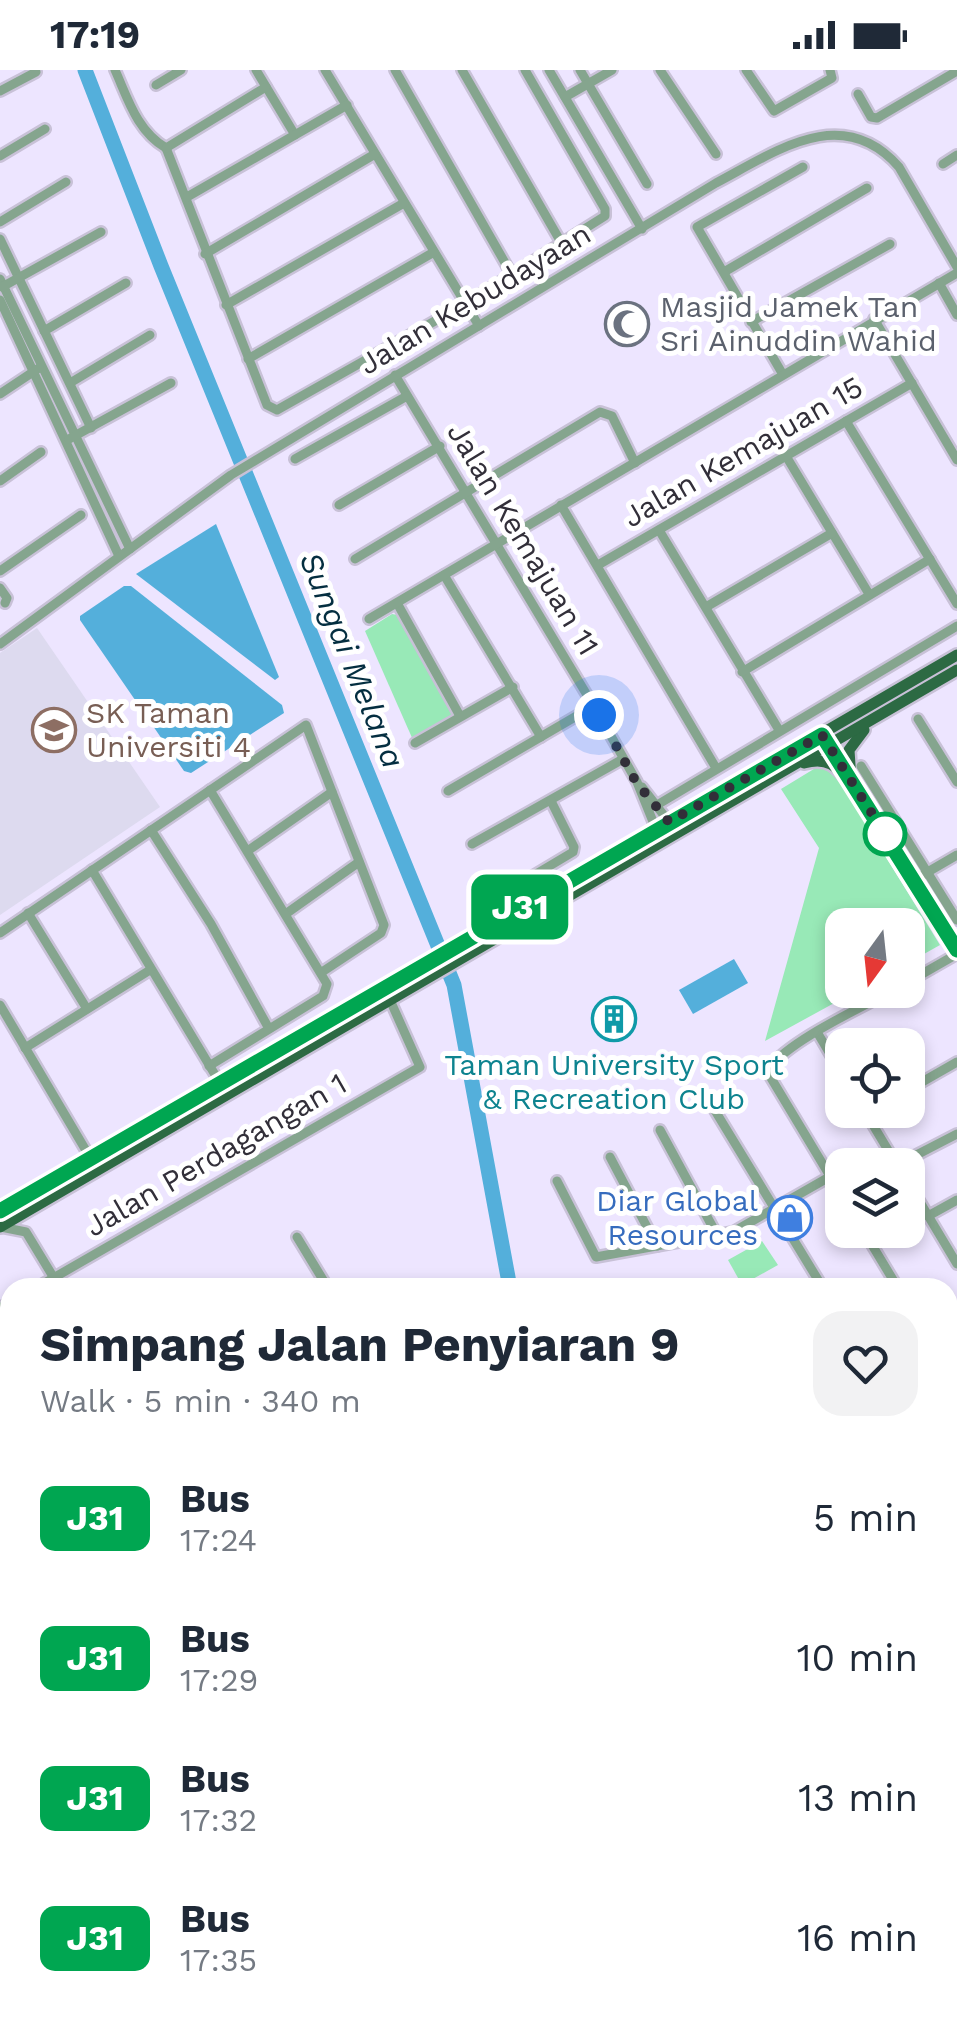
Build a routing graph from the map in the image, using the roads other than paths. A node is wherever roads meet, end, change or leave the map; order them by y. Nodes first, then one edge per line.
1 (115, 70) edge
2 (182, 70) edge
3 (256, 70) edge
4 (325, 70) edge
5 (395, 70) edge
6 (462, 70) edge
7 (525, 70) edge
8 (549, 70) edge
9 (580, 70) edge
10 (612, 70) edge
11 (660, 70) edge
12 (746, 70) edge
13 (957, 71) edge
14 (36, 72) edge
15 (832, 72) edge
16 (156, 85) dead end
17 (588, 85) junction
18 (266, 87) junction
19 (0, 91) edge
20 (858, 94) dead end
21 (565, 97) junction
22 (346, 105) junction
23 (45, 129) dead end
24 (295, 135) junction
25 (166, 148) junction
26 (376, 154) junction
27 (716, 154) dead end
28 (957, 155) edge
29 (0, 156) edge
30 (943, 164) dead end
31 (803, 166) dead end
32 (66, 182) dead end
33 (647, 184) dead end
34 (867, 188) dead end
35 (187, 197) junction
36 (404, 203) junction
37 (0, 222) edge
38 (642, 229) junction
39 (101, 232) dead end
40 (0, 239) edge
41 (562, 244) junction
42 (890, 244) dead end
43 (434, 252) junction
44 (205, 254) junction
45 (957, 270) edge
46 (724, 272) junction
47 (512, 275) junction
48 (19, 279) junction
49 (126, 283) dead end
50 (939, 283) junction
51 (1, 284) edge
52 (0, 300) edge
53 (464, 304) junction
54 (226, 305) junction
55 (957, 315) edge
56 (874, 320) junction
57 (751, 322) junction
58 (479, 326) junction
59 (44, 331) junction
60 (150, 335) dead end
61 (248, 359) junction
62 (38, 368) junction
63 (782, 373) junction
64 (395, 375) junction
65 (70, 383) junction
66 (171, 383) dead end
67 (912, 383) junction
68 (0, 394) edge
69 (408, 396) junction
70 (846, 421) junction
71 (91, 428) junction
72 (70, 438) junction
73 (440, 446) junction
74 (40, 452) dead end
75 (786, 456) junction
76 (295, 460) dead end
77 (957, 460) edge
78 (634, 464) junction
79 (0, 481) edge
80 (467, 493) junction
81 (338, 505) dead end
82 (561, 505) junction
83 (81, 515) dead end
84 (658, 530) junction
85 (832, 533) junction
86 (498, 544) junction
87 (130, 549) junction
88 (119, 556) junction
89 (355, 559) dead end
90 (930, 559) junction
91 (598, 565) junction
92 (0, 571) edge
93 (444, 575) junction
94 (0, 588) edge
95 (870, 594) junction
96 (6, 602) dead end
97 (398, 603) junction
98 (957, 604) edge
99 (706, 607) junction
100 (369, 619) dead end
101 (957, 626) edge
102 (0, 644) edge
103 (957, 654) edge
104 (957, 670) edge
105 (742, 672) junction
106 (513, 687) junction
107 (592, 707) junction
108 (886, 711) junction
109 (460, 716) junction
110 (918, 719) dead end
111 (779, 730) junction
112 (542, 737) junction
113 (825, 740) junction
114 (415, 742) dead end
115 (624, 758) junction
116 (861, 766) dead end
117 (716, 768) junction
118 (773, 778) junction
119 (636, 782) junction
120 (957, 782) edge
121 (852, 785) junction
122 (210, 790) junction
123 (332, 792) junction
124 (448, 792) dead end
125 (550, 801) junction
126 (657, 805) junction
127 (669, 822) junction
128 (151, 830) junction
129 (656, 830) junction
130 (472, 844) dead end
131 (248, 850) junction
132 (957, 854) edge
133 (359, 862) junction
134 (92, 870) junction
135 (930, 872) junction
136 (914, 880) junction
137 (486, 904) dead end
138 (28, 913) junction
139 (287, 913) junction
140 (957, 920) edge
141 (0, 933) edge
142 (957, 952) edge
143 (150, 970) junction
144 (322, 972) junction
145 (925, 972) edge
146 (390, 1000) junction
147 (0, 1006) edge
148 (860, 1008) edge
149 (86, 1009) junction
150 (268, 1027) junction
151 (817, 1032) junction
152 (825, 1045) edge
153 (25, 1048) junction
154 (957, 1062) edge
155 (209, 1066) junction
156 (925, 1080) edge
157 (220, 1083) junction
158 (711, 1104) dead end
159 (660, 1130) dead end
160 (957, 1134) edge
161 (925, 1151) edge
162 (610, 1158) dead end
163 (90, 1160) junction
164 (825, 1168) edge
165 (825, 1179) edge
166 (556, 1181) dead end
167 (957, 1200) edge
168 (36, 1208) junction
169 (776, 1208) junction
170 (0, 1211) edge
171 (925, 1211) edge
172 (928, 1216) junction
173 (1, 1227) edge
174 (26, 1232) junction
175 (717, 1235) junction
176 (297, 1237) dead end
177 (657, 1246) junction
178 (874, 1248) edge
179 (957, 1264) edge
180 (54, 1277) joint
181 (322, 1278) edge
182 (817, 1278) edge
183 (892, 1278) edge

1 - 25 street
2 - 16 street
3 - 18 street
4 - 22 street
5 - 47 street
6 - 41 street
7 - 41 street
8 - 21 street
9 - 17 street
10 - 17 street
11 - 27 street
12 - 15 street
13 - 20 street
14 - 19 street
17 - 21 street
17 - 33 street
18 - 24 street
18 - 25 street
21 - 38 street
22 - 24 street
22 - 26 street
23 - 29 street
24 - 35 street
25 - 35 street
26 - 36 street
26 - 44 street
28 - 30 street
31 - 46 street
32 - 37 street
34 - 46 street
35 - 44 street
36 - 43 street
36 - 54 street
38 - 45 street, Jalan Kebudayaan
38 - 58 street, Jalan Kebudayaan
39 - 48 street
40 - 48 street
41 - 47 street
42 - 57 street
43 - 53 street
43 - 61 street
44 - 54 street
45 - 50 street
46 - 57 street
47 - 53 street
48 - 51 street
48 - 59 street
49 - 59 street
50 - 55 street
50 - 56 street
51 - 62 street
52 - 62 street
53 - 58 street
53 - 61 street
54 - 61 street
56 - 63 street
56 - 67 street
57 - 63 street
58 - 64 street, Jalan Kebudayaan
59 - 65 street
60 - 65 street
62 - 68 street
62 - 72 street
63 - 78 street
64 - 69 street, Jalan Kemajuan 11
64 - 87 street, Jalan Kebudayaan
65 - 71 street
66 - 71 street
67 - 70 street, Jalan Kemajuan 15
67 - 77 street
69 - 73 street, Jalan Kemajuan 11
69 - 76 street
70 - 75 street, Jalan Kemajuan 15
70 - 90 street
71 - 72 street
72 - 87 street
72 - 88 street
73 - 80 street, Jalan Kemajuan 11
73 - 81 street
74 - 79 street
75 - 84 street, Jalan Kemajuan 15
75 - 85 street
78 - 80 street
78 - 82 street
80 - 86 street, Jalan Kemajuan 11
80 - 89 street
82 - 86 street
82 - 91 street
83 - 92 street
84 - 91 street, Jalan Kemajuan 15
84 - 99 street
85 - 95 street
85 - 99 street
86 - 93 street
86 - 107 street, Jalan Kemajuan 11
87 - 88 street, Jalan Kebudayaan
88 - 102 street, Jalan Kebudayaan
90 - 95 street
90 - 98 street
91 - 117 street
93 - 97 street
93 - 106 street
94 - 96 street
95 - 105 street
97 - 100 street
97 - 109 street
99 - 105 street
101 - 111 street
103 - 113 main road
104 - 108 main road
105 - 111 street
106 - 109 street
106 - 112 street
107 - 112 street
107 - 115 street, Jalan Kemajuan 11
108 - 113 main road
108 - 121 main road
109 - 114 street
110 - 120 street
111 - 117 street
112 - 124 street
113 - 118 main road
113 - 121 street
113 - 127 main road
115 - 119 street, Jalan Kemajuan 11
115 - 125 street
116 - 135 street
117 - 126 street
118 - 121 main road
118 - 146 main road
119 - 126 street, Jalan Kemajuan 11
119 - 129 street, Jalan Kemajuan 11
121 - 136 street
122 - 123 street
122 - 128 street
122 - 131 street
123 - 131 street
123 - 133 street
125 - 130 street
125 - 137 street
126 - 127 street, Jalan Kemajuan 11
127 - 129 main road
128 - 134 street
128 - 150 street
129 - 157 main road
131 - 139 street
132 - 135 street
133 - 139 street
133 - 144 street
134 - 138 street
134 - 143 street
135 - 136 street
135 - 140 street
136 - 142 street
138 - 141 street
138 - 149 street
139 - 144 street
142 - 145 street
143 - 149 street
143 - 155 street
144 - 150 street
146 - 168 main road
146 - 180 street, Jalan Perdagangan 1
147 - 153 street
148 - 151 street
149 - 153 street
150 - 155 street
151 - 152 street
151 - 164 street
153 - 163 street
154 - 156 street
155 - 157 street
157 - 163 main road
158 - 169 street
159 - 175 street
160 - 161 street
162 - 177 street
163 - 170 main road
165 - 169 street
166 - 177 street
167 - 172 street
168 - 173 main road
168 - 174 street
169 - 175 street
169 - 182 street
171 - 172 street
172 - 179 street
173 - 174 street
174 - 180 street
175 - 177 street
176 - 181 street
178 - 183 street

